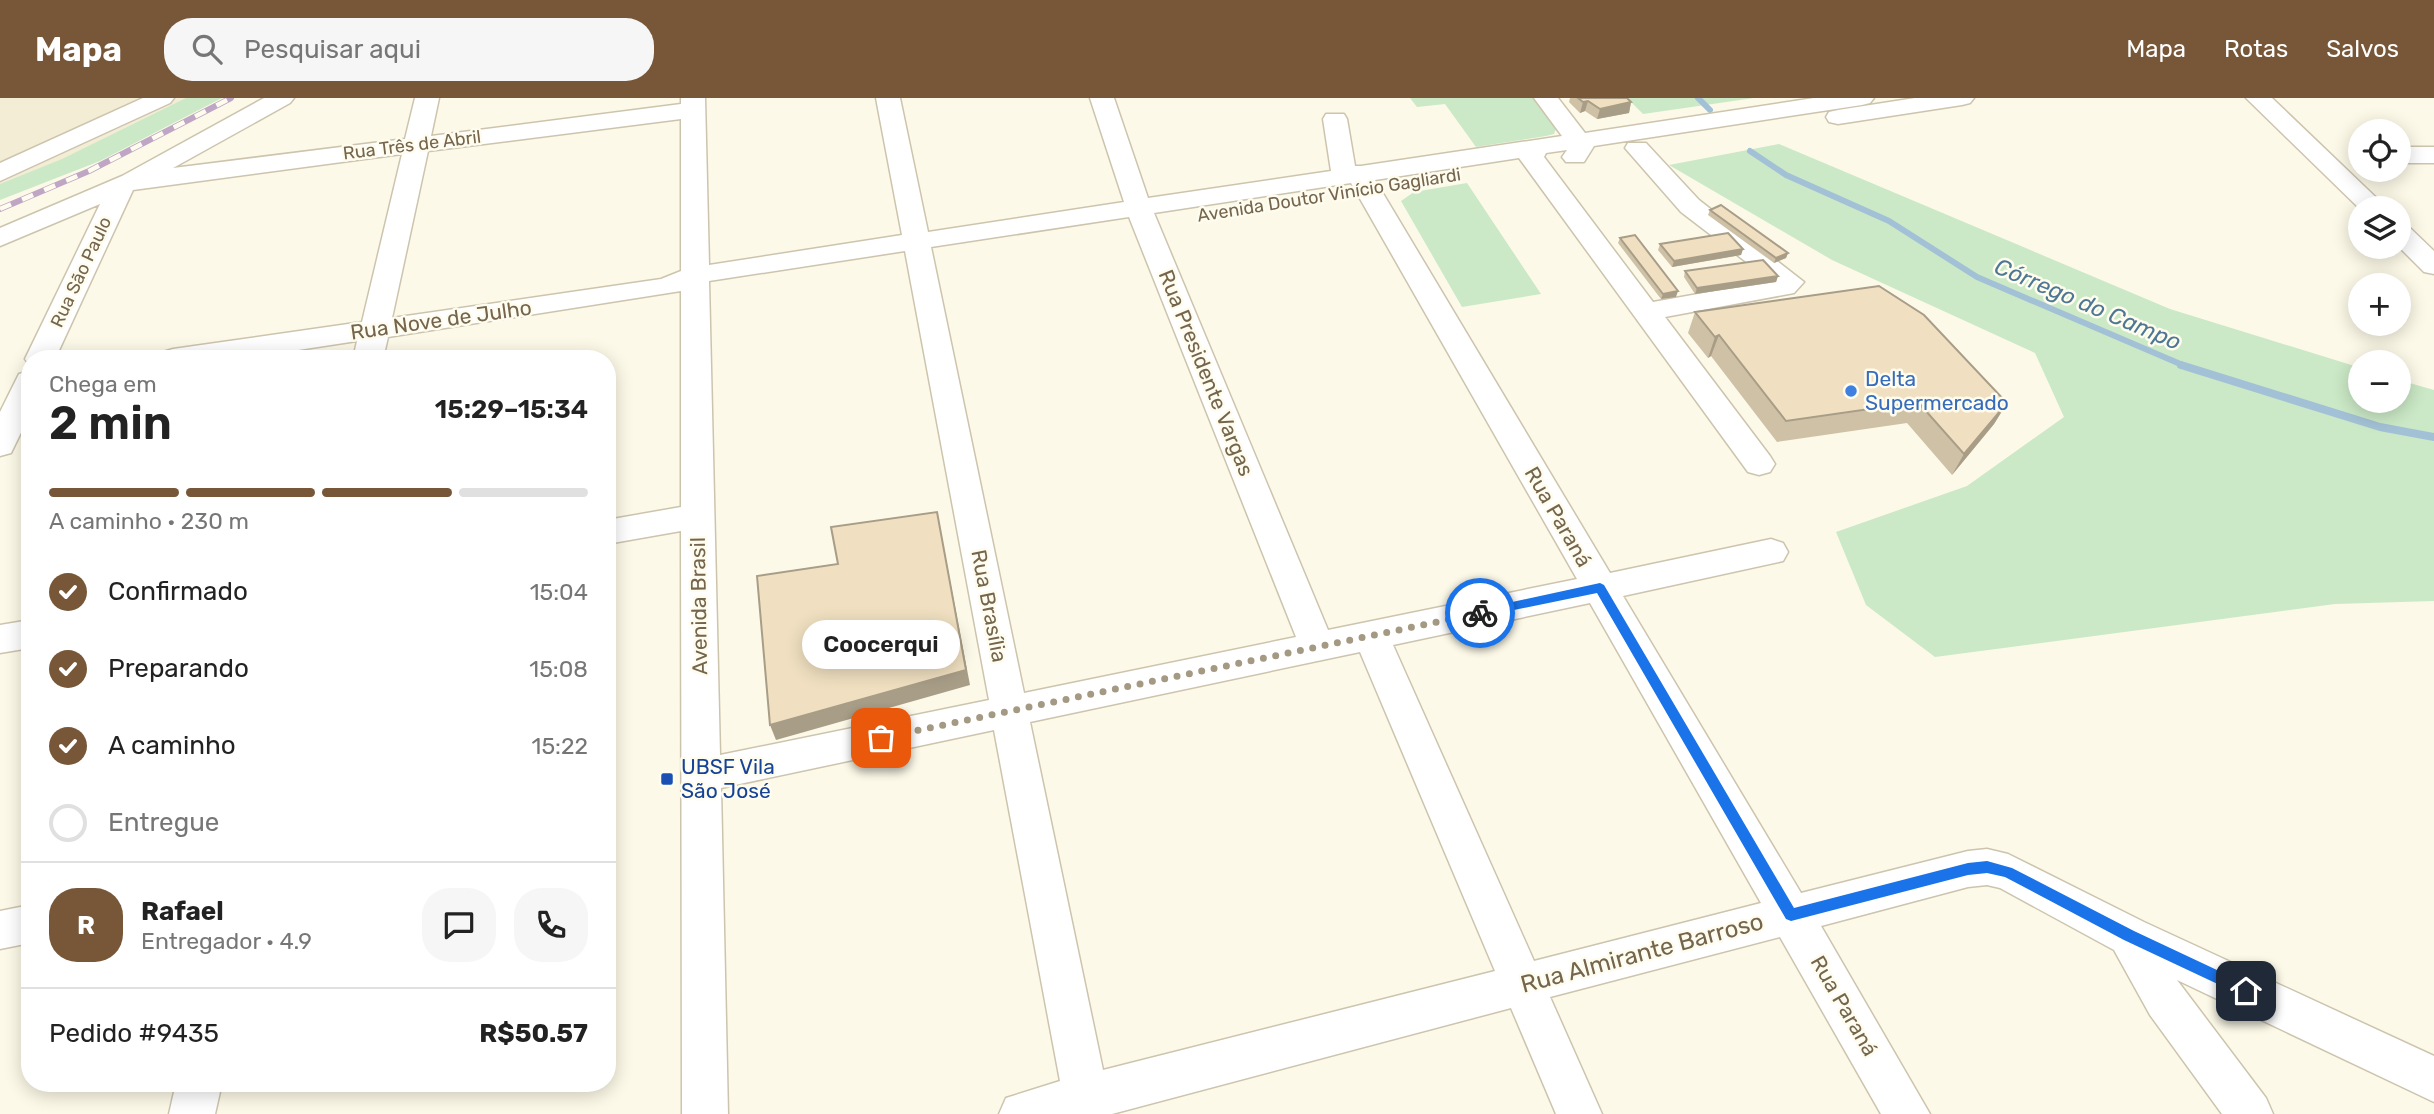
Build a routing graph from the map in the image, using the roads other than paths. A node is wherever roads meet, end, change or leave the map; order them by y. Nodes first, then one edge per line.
1 (162, 98) edge
2 (282, 98) edge
3 (428, 98) edge
4 (888, 98) edge
5 (1102, 98) edge
6 (1546, 98) edge
7 (1862, 98) edge
8 (1962, 98) edge
9 (2258, 98) edge
10 (1917, 101) edge
11 (693, 104) edge
12 (1335, 119) dead end
13 (417, 145) junction
14 (1637, 148) junction
15 (1577, 149) junction
16 (1537, 155) junction
17 (2411, 155) edge
18 (2434, 155) edge
19 (2320, 156) junction
20 (2348, 156) edge
21 (0, 173) edge
22 (1356, 179) junction
23 (127, 183) junction
24 (2362, 196) edge
25 (1141, 214) junction
26 (0, 238) edge
27 (2411, 244) edge
28 (918, 249) junction
29 (2434, 266) edge
30 (686, 284) junction
31 (1646, 312) junction
32 (375, 329) junction
33 (44, 350) edge
34 (234, 350) edge
35 (370, 350) edge
36 (21, 382) edge
37 (0, 384) edge
38 (21, 400) edge
39 (0, 444) edge
40 (1759, 464) dead end
41 (698, 516) junction
42 (616, 530) edge
43 (1771, 552) dead end
44 (1600, 588) junction
45 (21, 636) edge
46 (1371, 636) junction
47 (0, 639) edge
48 (1317, 646) junction
49 (1010, 712) junction
50 (701, 776) junction
51 (1791, 915) junction
52 (21, 926) edge
53 (0, 930) edge
54 (2129, 936) junction
55 (1522, 985) junction
56 (2434, 1079) edge
57 (197, 1092) edge
58 (1087, 1106) edge
59 (192, 1114) edge
60 (705, 1114) edge
61 (1022, 1114) edge
62 (1579, 1114) edge
63 (1907, 1114) edge
64 (2250, 1114) edge

1 - 21 street
2 - 23 street
3 - 13 street
4 - 28 street, Rua Brasília
5 - 25 street, Rua Presidente Vargas
6 - 15 street
7 - 15 street, Avenida Doutor Vinício Gagliardi
8 - 10 street, Avenida Doutor Vinício Gagliardi
9 - 19 street
10 - 14 street, Avenida Doutor Vinício Gagliardi
11 - 13 street, Rua Três de Abril
11 - 30 street, Avenida Brasil
12 - 22 street, Rua Paraná
13 - 23 street, Rua Três de Abril
13 - 32 street
14 - 15 street, Avenida Doutor Vinício Gagliardi
14 - 31 street
15 - 16 street, Avenida Doutor Vinício Gagliardi
16 - 22 street, Avenida Doutor Vinício Gagliardi
16 - 31 street
17 - 18 street
19 - 20 street
19 - 24 street
22 - 25 street, Avenida Doutor Vinício Gagliardi
22 - 44 street, Rua Paraná
23 - 26 street
23 - 33 street, Rua São Paulo
25 - 28 street, Avenida Doutor Vinício Gagliardi
25 - 48 street, Rua Presidente Vargas
27 - 29 street
28 - 30 street, Avenida Doutor Vinício Gagliardi
28 - 49 street, Rua Brasília
30 - 32 street, Rua Nove de Julho
30 - 41 street, Avenida Brasil
31 - 40 street
32 - 34 street, Rua Nove de Julho
32 - 35 street
36 - 37 street
38 - 39 street
41 - 42 street
41 - 50 street, Avenida Brasil
43 - 44 street
44 - 46 street
44 - 51 street, Rua Paraná
45 - 47 street
46 - 48 street
46 - 55 street
48 - 49 street
49 - 50 street
49 - 58 street, Rua Brasília
50 - 60 street, Avenida Brasil
51 - 54 street, Rua Almirante Barroso
51 - 55 street, Rua Almirante Barroso
51 - 63 street, Rua Paraná
52 - 53 street
54 - 56 street, Rua Almirante Barroso
54 - 64 street
55 - 58 street, Rua Almirante Barroso
55 - 62 street
57 - 59 street
58 - 61 street, Rua Almirante Barroso

